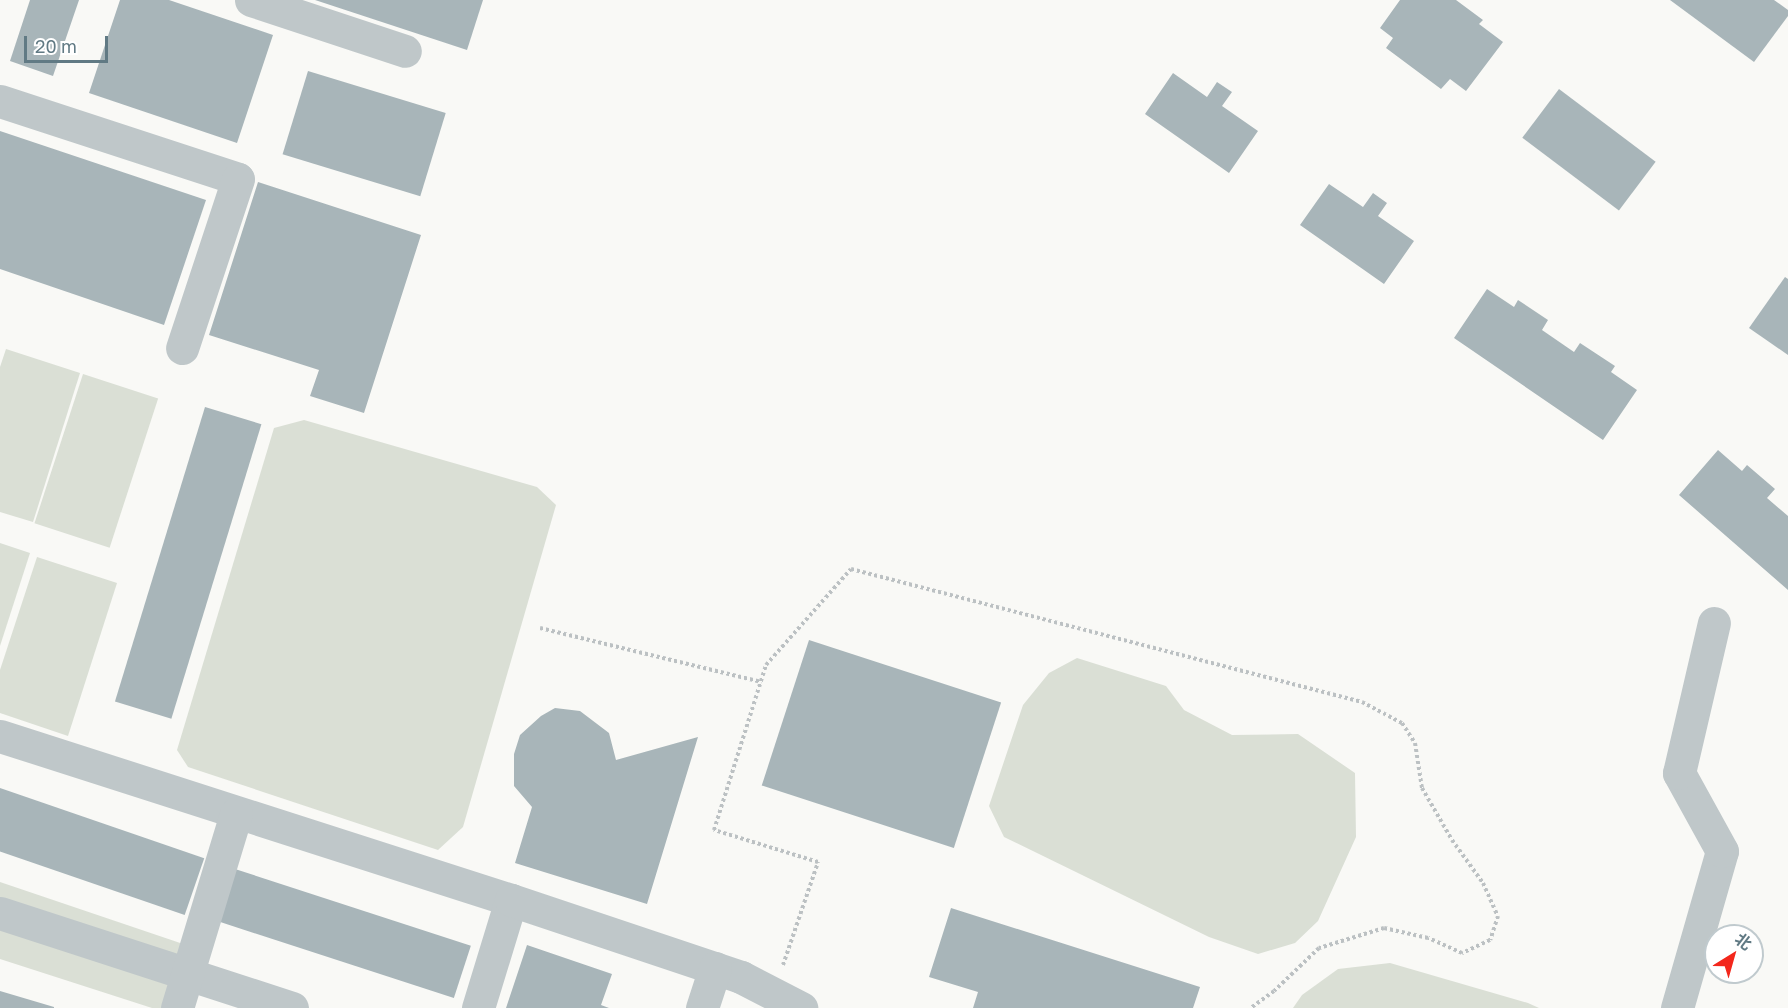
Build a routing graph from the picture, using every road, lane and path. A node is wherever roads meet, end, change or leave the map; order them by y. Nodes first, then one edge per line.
1 (251, 0) edge
2 (405, 51) dead end
3 (0, 101) edge
4 (182, 348) dead end
5 (1714, 623) dead end
6 (540, 628) dead end
7 (761, 682) junction
8 (0, 736) edge
9 (236, 814) junction
10 (511, 900) junction
11 (0, 913) edge
12 (715, 968) junction
13 (187, 974) junction
14 (787, 1001) edge
15 (177, 1008) edge
16 (292, 1008) edge
17 (478, 1008) edge
18 (702, 1008) edge
19 (1251, 1008) edge
20 (1677, 1008) edge

1 - 2 street
3 - 4 street
5 - 20 street
6 - 7 path
7 - 14 path
7 - 19 path
8 - 9 street
9 - 10 street
9 - 13 street
10 - 12 street
10 - 17 street
11 - 13 street
12 - 14 street
12 - 18 street
13 - 15 street
13 - 16 street

